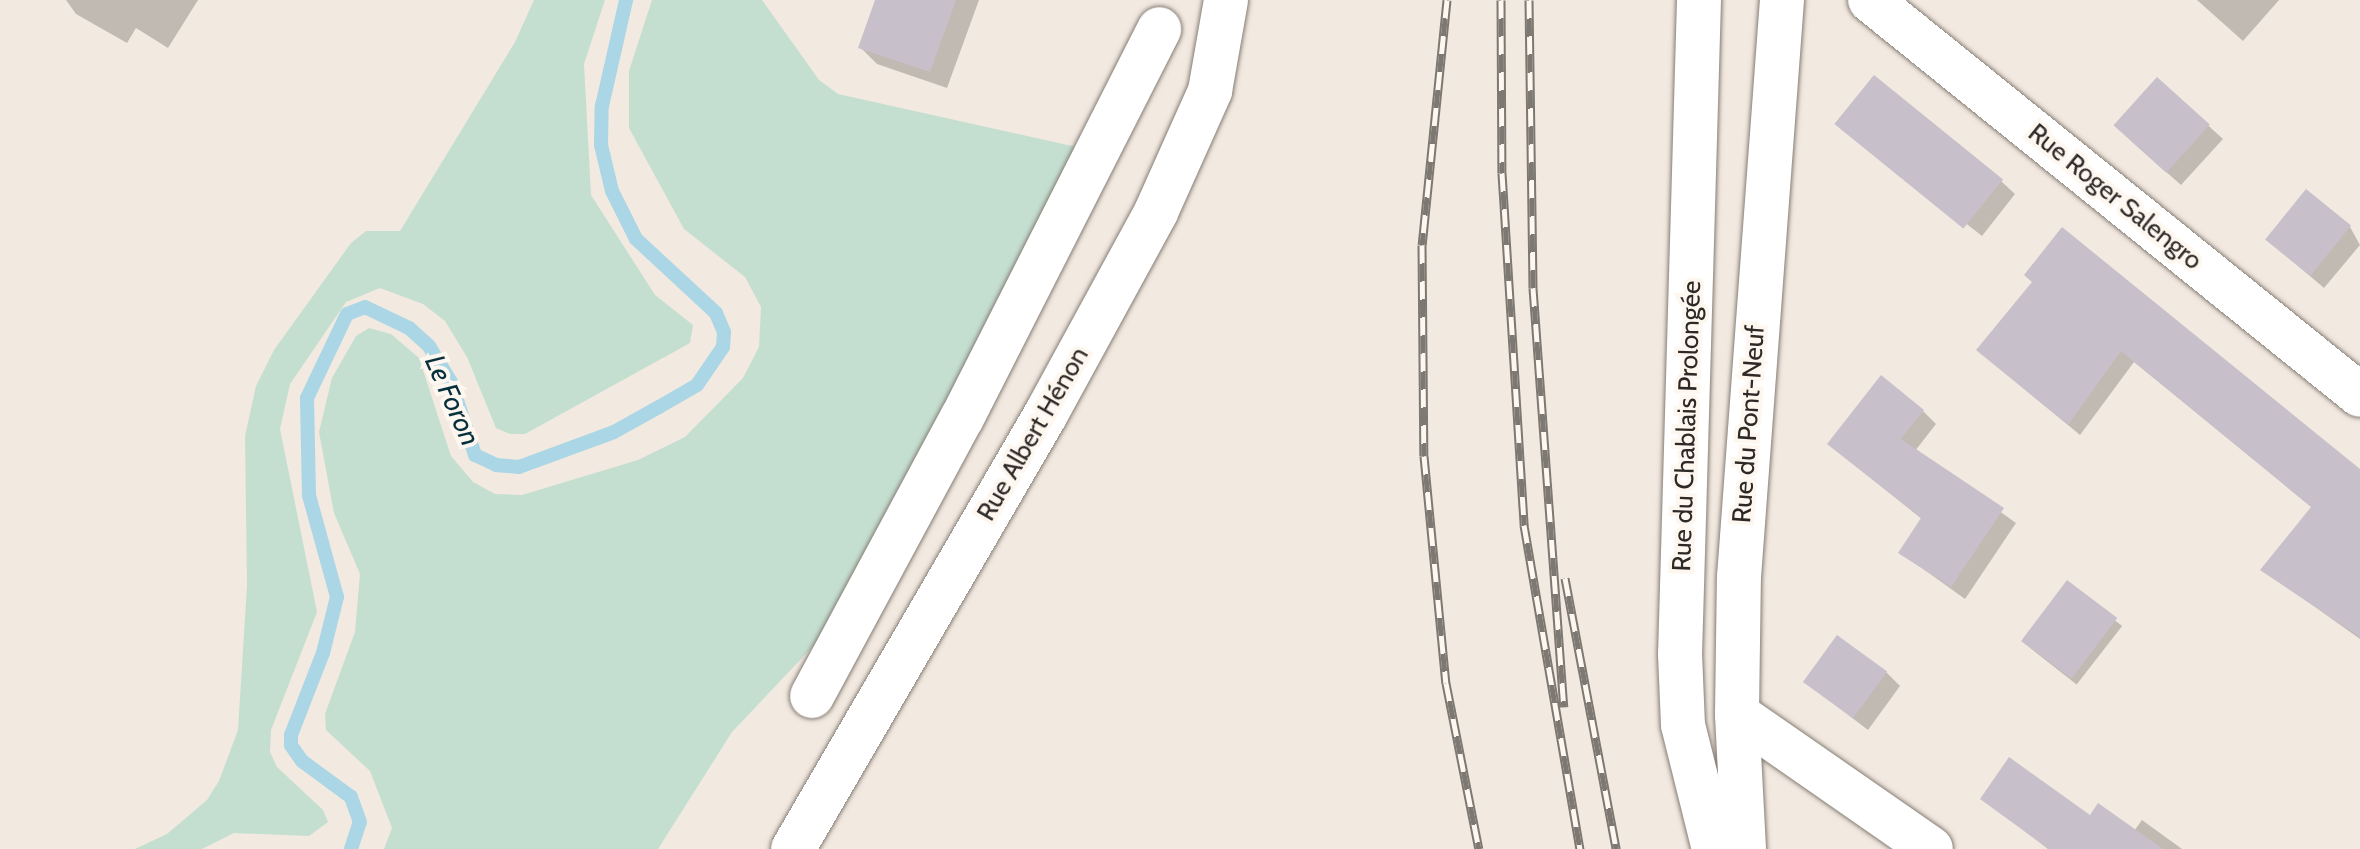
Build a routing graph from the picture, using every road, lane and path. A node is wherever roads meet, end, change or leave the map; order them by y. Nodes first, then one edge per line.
1 (1226, 0) edge
2 (1699, 0) edge
3 (1782, 0) edge
4 (1870, 0) edge
5 (1159, 29) dead end
6 (2360, 395) edge
7 (812, 696) dead end
8 (1737, 714) junction
9 (793, 849) edge
10 (1714, 849) edge
11 (1744, 849) edge
12 (1931, 849) edge

1 - 9 street, Rue Albert Hénon
2 - 10 street, Rue du Chablais Prolongée
3 - 8 street, Rue du Pont-Neuf
4 - 6 street, Rue Roger Salengro
5 - 7 street
8 - 11 street, Rue du Pont-Neuf
8 - 12 street

